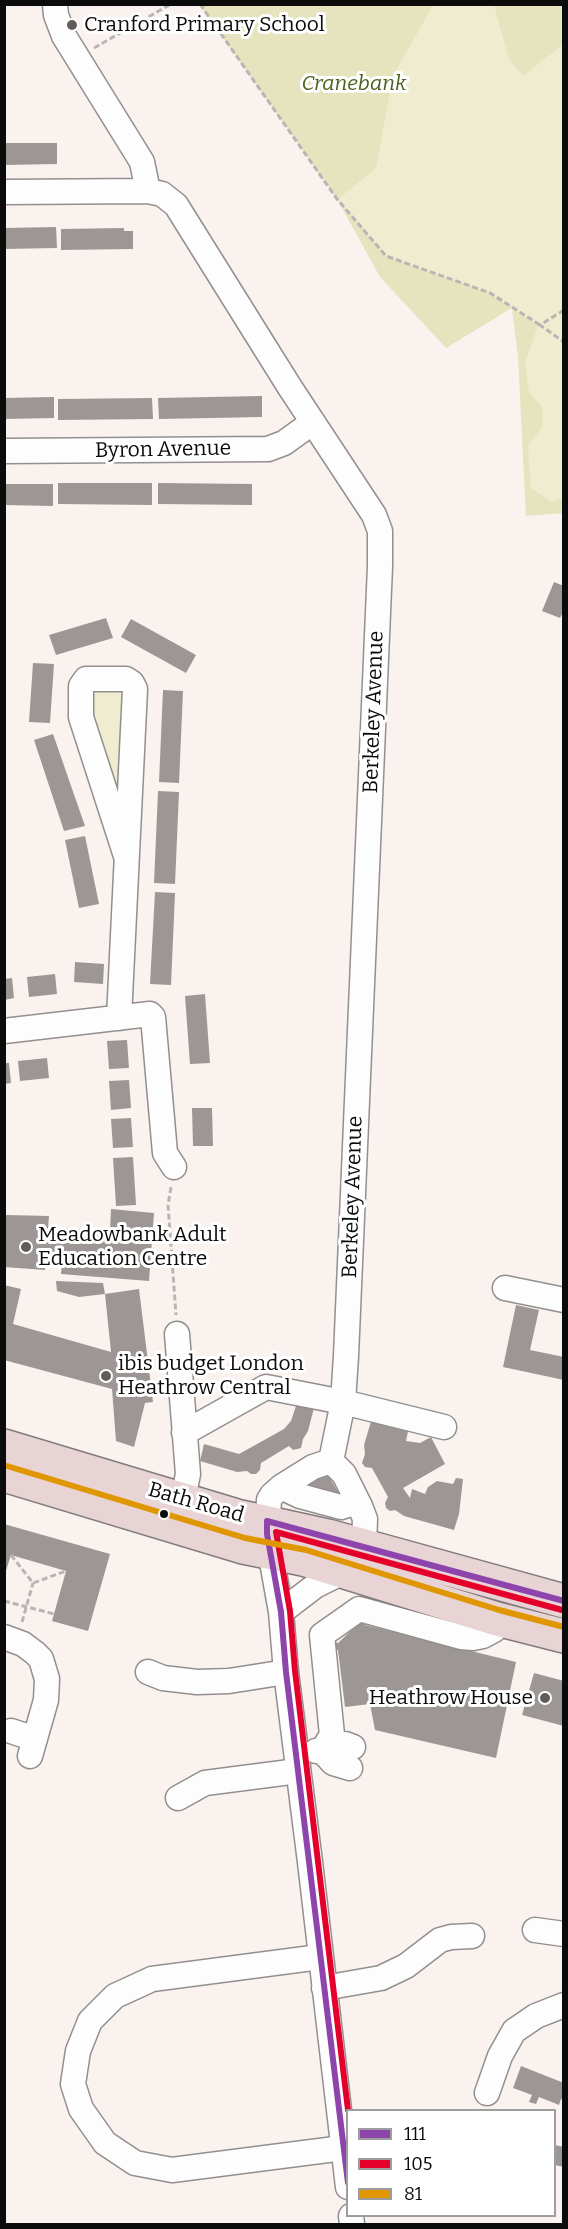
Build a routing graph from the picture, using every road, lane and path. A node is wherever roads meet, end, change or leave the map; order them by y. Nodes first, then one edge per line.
1 (56, 4) edge
2 (171, 4) edge
3 (200, 4) edge
4 (77, 57) junction
5 (148, 190) junction
6 (4, 192) edge
7 (564, 310) edge
8 (540, 325) junction
9 (564, 342) edge
10 (313, 422) junction
11 (4, 451) edge
12 (126, 856) junction
13 (119, 1018) junction
14 (4, 1031) edge
15 (174, 1167) joint
16 (505, 1288) dead end
17 (564, 1300) edge
18 (177, 1334) joint
19 (343, 1402) junction
20 (444, 1427) dead end
21 (184, 1433) junction
22 (4, 1446) edge
23 (331, 1461) junction
24 (4, 1475) edge
25 (281, 1487) junction
26 (183, 1499) junction
27 (359, 1504) junction
28 (269, 1537) junction
29 (11, 1555) dead end
30 (354, 1558) junction
31 (66, 1570) dead end
32 (33, 1583) junction
33 (4, 1601) edge
34 (564, 1601) edge
35 (27, 1606) junction
36 (281, 1612) junction
37 (54, 1614) dead end
38 (497, 1619) junction
39 (564, 1636) edge
40 (11, 1639) edge
41 (148, 1672) dead end
42 (286, 1672) junction
43 (11, 1731) dead end
44 (322, 1751) junction
45 (352, 1757) dead end
46 (297, 1762) junction
47 (178, 1798) dead end
48 (535, 1930) dead end
49 (564, 1934) edge
50 (472, 1936) dead end
51 (320, 1957) junction
52 (324, 1988) junction
53 (564, 2005) edge
54 (487, 2093) dead end
55 (343, 2148) junction
56 (346, 2171) edge

1 - 4 street
2 - 4 path
3 - 8 path
4 - 5 street
5 - 6 street
5 - 10 street, Berkeley Avenue
7 - 8 path
8 - 9 path
10 - 11 street, Byron Avenue
10 - 19 street, Berkeley Avenue
12 - 12 street
12 - 13 street
13 - 14 street
13 - 15 street
15 - 18 path
16 - 17 street
18 - 21 street
19 - 20 street
19 - 21 street
19 - 23 street, Berkeley Avenue
21 - 26 street
22 - 26 highway, Bath Road
23 - 25 street
23 - 27 street
24 - 28 highway, Bath Road
25 - 27 street
25 - 28 street
26 - 28 highway, Bath Road
27 - 30 street
28 - 30 highway, Bath Road
28 - 36 street
29 - 32 path
30 - 34 highway, Bath Road
30 - 36 street
30 - 38 highway, Bath Road
31 - 32 path
32 - 35 path
33 - 35 path
35 - 37 path
35 - 40 path
36 - 42 street
38 - 39 highway, Bath Road
38 - 44 street
40 - 43 street
41 - 42 street
42 - 46 street
44 - 45 street
44 - 46 street
46 - 47 street
46 - 51 street
48 - 49 street
50 - 52 street
51 - 52 street
51 - 55 street
52 - 55 street
53 - 54 street
55 - 56 street

